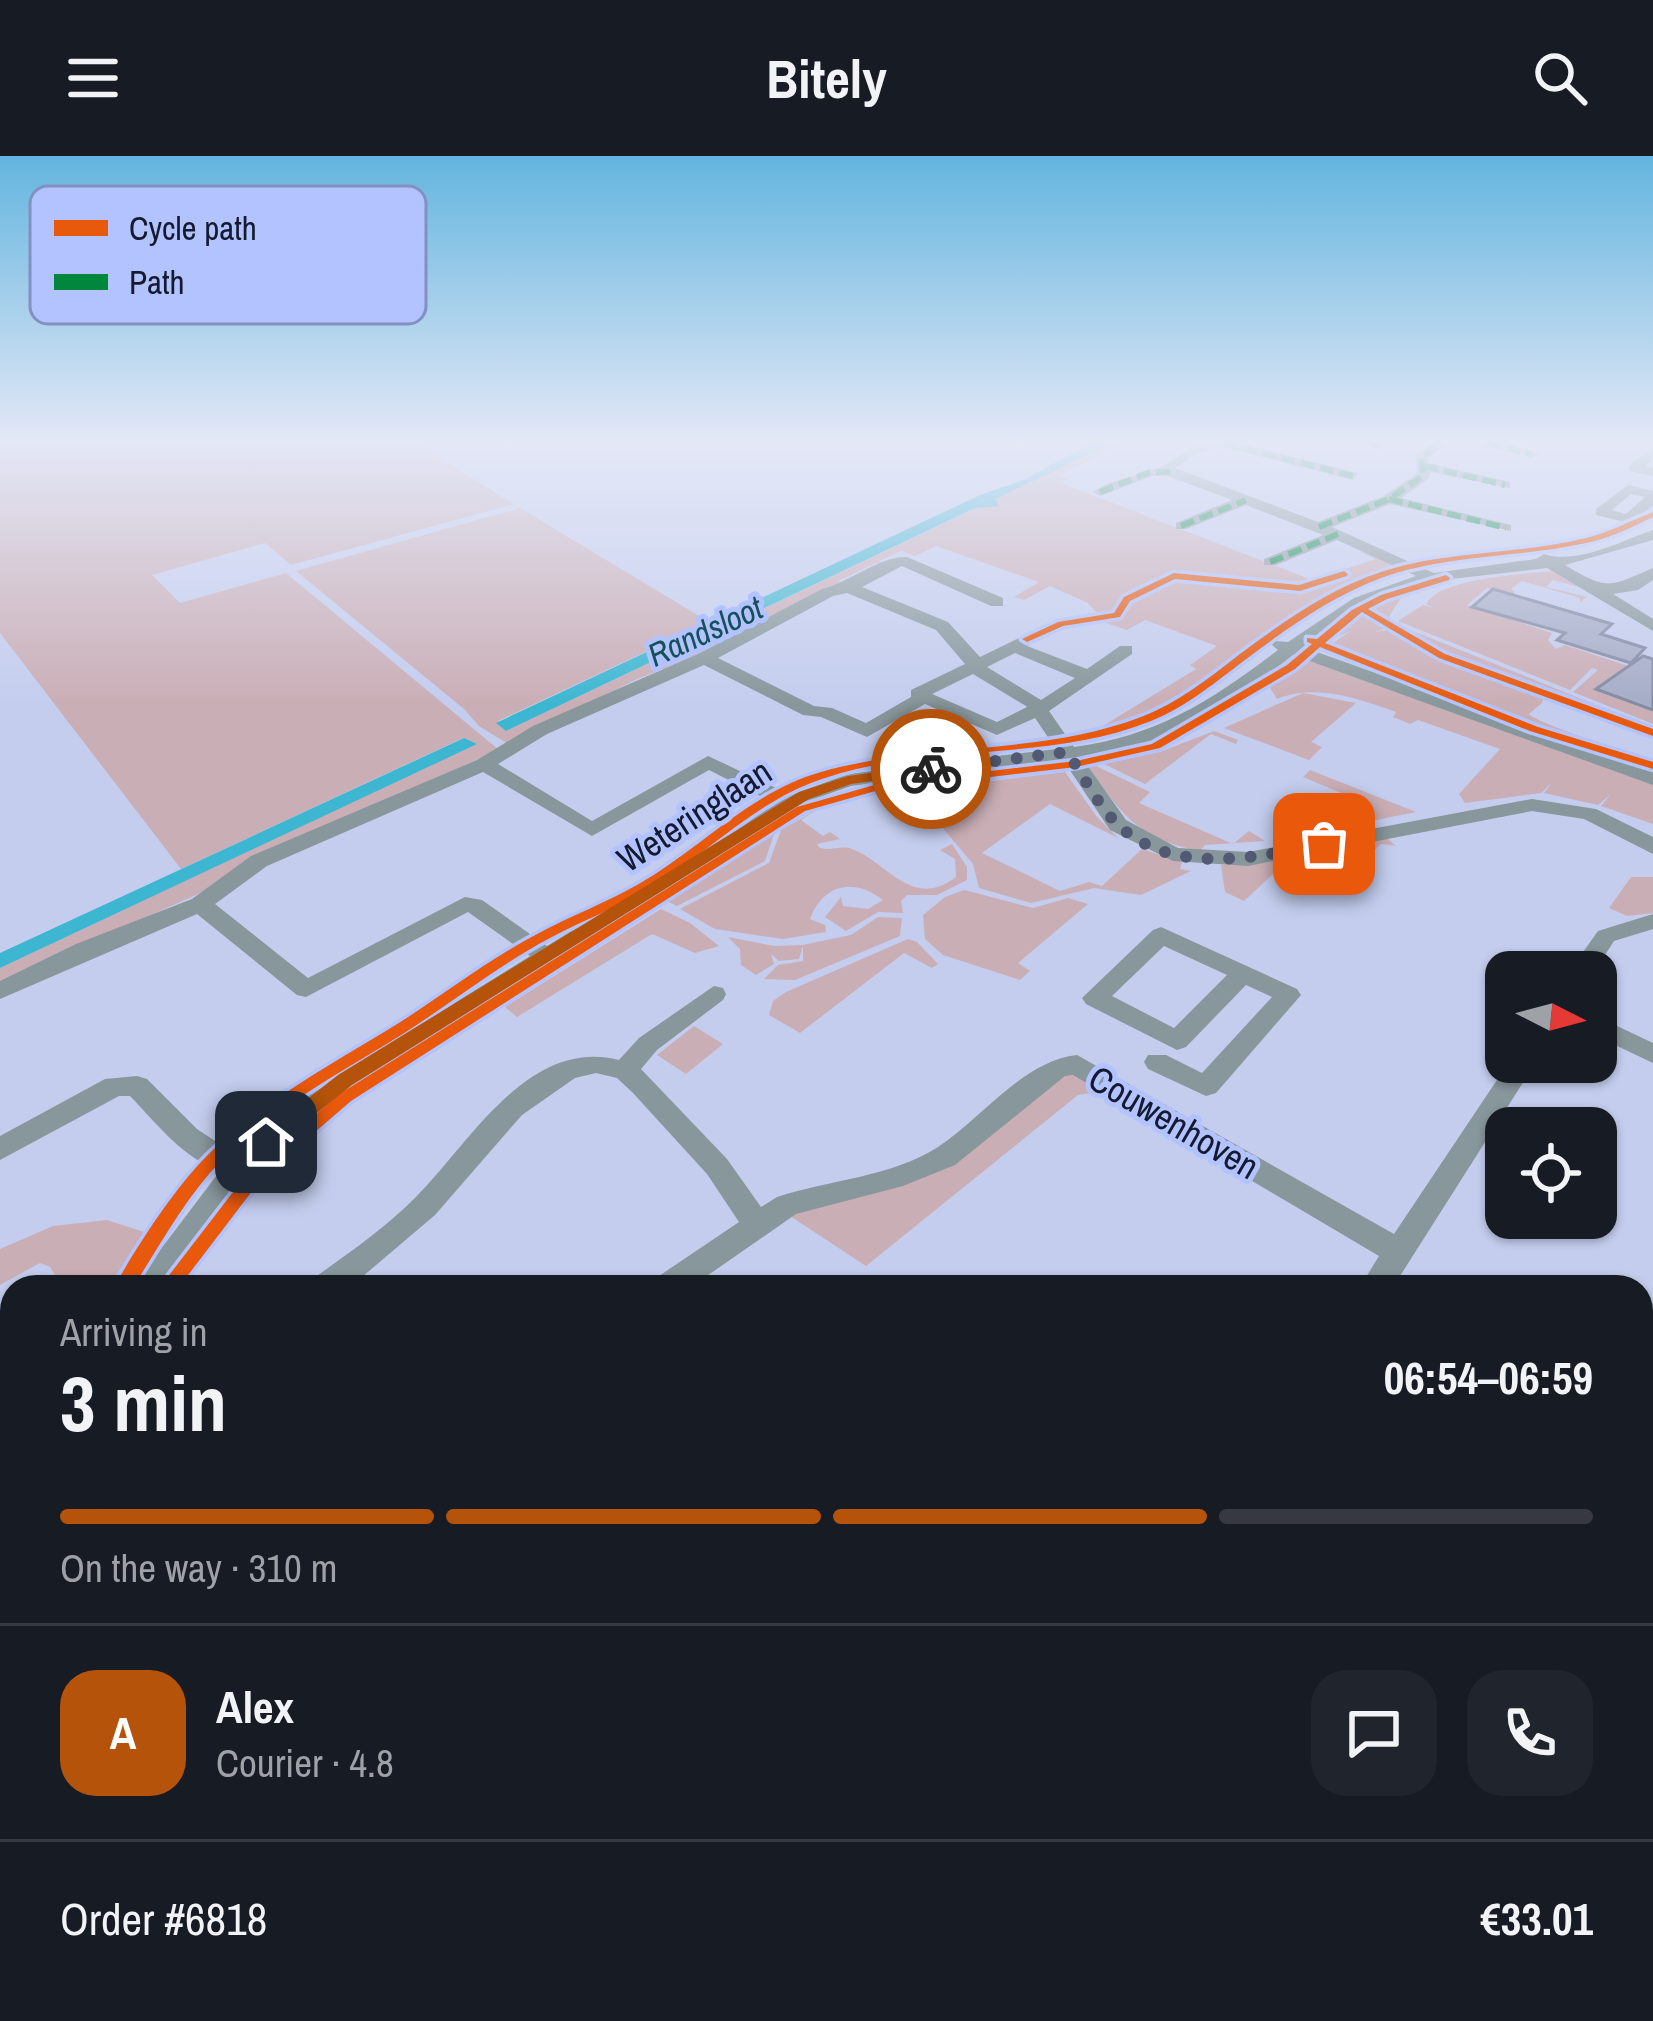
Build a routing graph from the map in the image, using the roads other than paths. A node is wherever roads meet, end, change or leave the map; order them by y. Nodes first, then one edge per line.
1 (1327, 530) edge
2 (1653, 531) edge
3 (1338, 534) junction
4 (1542, 558) junction
5 (1270, 562) dead end
6 (1653, 573) edge
7 (1426, 575) junction
8 (849, 588) junction
9 (1597, 591) junction
10 (922, 594) junction
11 (997, 602) dead end
12 (1653, 626) edge
13 (1284, 646) junction
14 (1126, 650) dead end
15 (704, 658) junction
16 (977, 669) junction
17 (1087, 676) junction
18 (924, 697) junction
19 (1038, 709) junction
20 (1075, 750) junction
21 (484, 764) junction
22 (1653, 779) edge
23 (792, 803) junction
24 (1653, 847) edge
25 (200, 904) junction
26 (1653, 921) edge
27 (1595, 951) edge
28 (548, 957) junction
29 (1243, 973) junction
30 (0, 992) edge
31 (714, 994) dead end
32 (1617, 1035) edge
33 (1653, 1054) edge
34 (1157, 1062) dead end
35 (624, 1071) junction
36 (1509, 1083) edge
37 (0, 1149) edge
38 (240, 1168) junction
39 (755, 1223) junction
40 (1400, 1253) junction
41 (157, 1275) edge
42 (342, 1275) edge
43 (684, 1275) edge
44 (1384, 1275) edge

1 - 3 street
2 - 4 street, Weteringlaan
3 - 5 street
3 - 7 street
4 - 7 street, Weteringlaan
4 - 9 street
6 - 9 street
7 - 13 street, Weteringlaan
8 - 10 street
8 - 10 street
8 - 15 street
9 - 12 street
10 - 11 street
10 - 16 street
13 - 20 street, Weteringlaan
13 - 22 street
14 - 17 street
15 - 18 street
15 - 21 street
16 - 17 street
16 - 18 street
16 - 19 street
17 - 19 street
18 - 19 street
19 - 20 street
20 - 23 street, Weteringlaan
20 - 24 street
21 - 23 street
21 - 25 street
23 - 28 street, Weteringlaan
25 - 28 street
25 - 30 street
26 - 27 street
28 - 38 street, Weteringlaan
29 - 29 street, Couwenhoven
29 - 34 street, Couwenhoven
31 - 35 street
32 - 33 street
35 - 39 street
35 - 42 street
36 - 40 street
37 - 38 street
38 - 41 street, Weteringlaan
39 - 40 street, Couwenhoven
39 - 43 street, Couwenhoven
40 - 44 street

